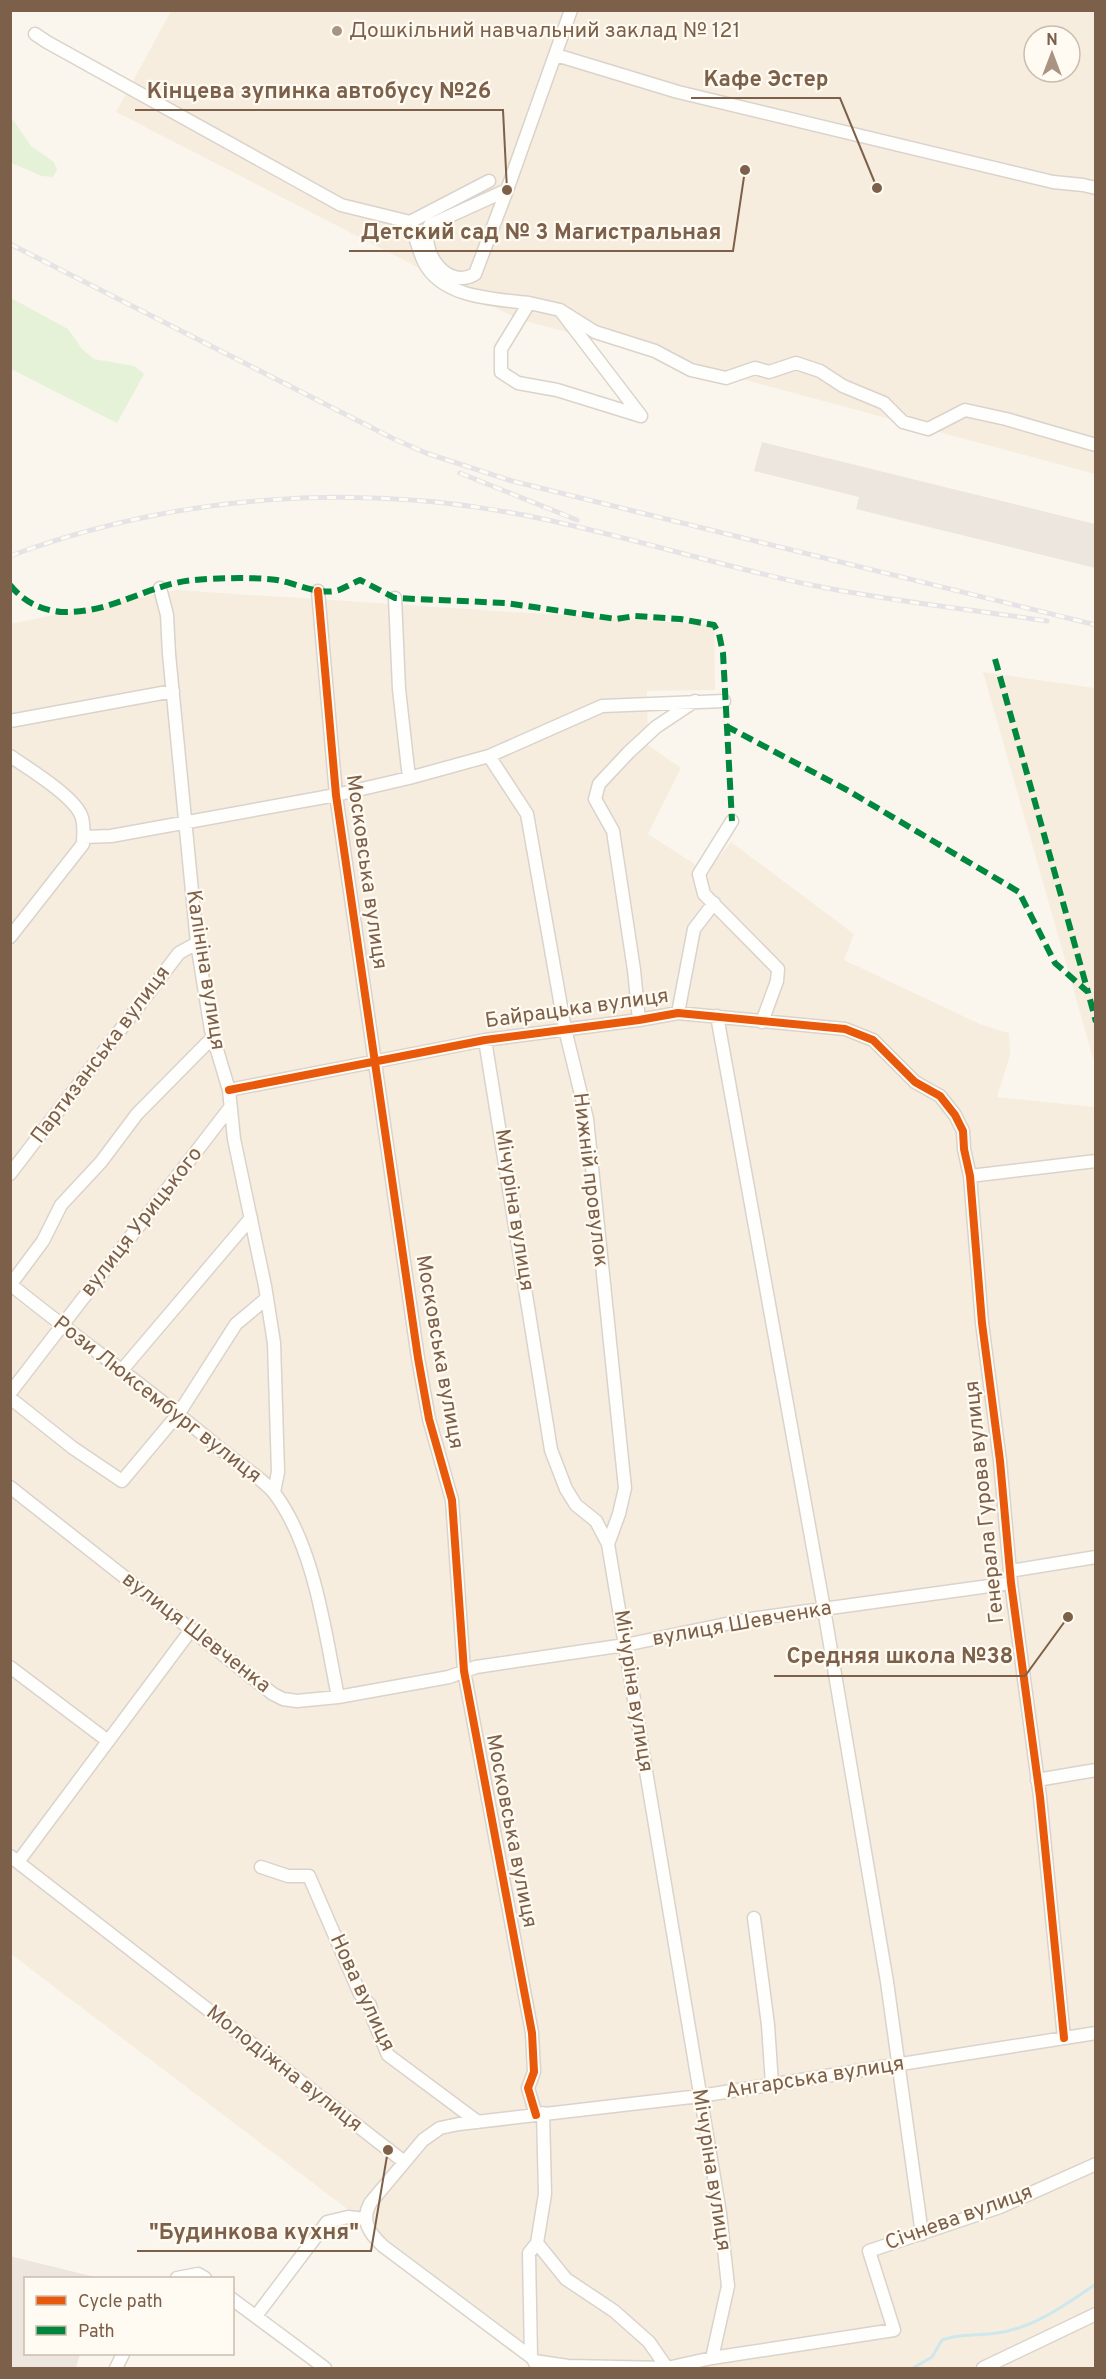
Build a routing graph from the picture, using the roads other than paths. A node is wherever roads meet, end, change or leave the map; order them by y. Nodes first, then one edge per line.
1 (571, 10) edge
2 (35, 34) dead end
3 (556, 55) junction
4 (489, 181) dead end
5 (1095, 188) edge
6 (507, 190) junction
7 (410, 222) junction
8 (529, 303) junction
9 (560, 310) junction
10 (1095, 444) edge
11 (160, 588) dead end
12 (318, 591) dead end
13 (395, 598) dead end
14 (173, 691) junction
15 (695, 701) junction
16 (724, 701) dead end
17 (10, 721) edge
18 (10, 756) edge
19 (489, 756) junction
20 (409, 778) junction
21 (336, 795) junction
22 (186, 821) junction
23 (732, 821) dead end
24 (83, 841) junction
25 (714, 903) junction
26 (10, 936) edge
27 (197, 943) junction
28 (678, 1013) junction
29 (717, 1016) junction
30 (639, 1020) junction
31 (762, 1023) junction
32 (565, 1029) junction
33 (213, 1037) junction
34 (485, 1040) junction
35 (376, 1060) junction
36 (915, 1082) joint
37 (229, 1089) junction
38 (229, 1109) junction
39 (1095, 1161) edge
40 (10, 1174) edge
41 (970, 1176) junction
42 (250, 1218) junction
43 (11, 1284) edge
44 (267, 1298) junction
45 (62, 1326) junction
46 (122, 1370) junction
47 (10, 1393) edge
48 (10, 1398) edge
49 (179, 1413) junction
50 (10, 1487) edge
51 (274, 1492) junction
52 (608, 1544) junction
53 (1095, 1557) edge
54 (1010, 1577) junction
55 (824, 1609) junction
56 (191, 1630) junction
57 (625, 1645) junction
58 (10, 1667) edge
59 (464, 1671) junction
60 (338, 1697) junction
61 (108, 1741) junction
62 (1095, 1770) edge
63 (1038, 1780) junction
64 (14, 1859) edge
65 (261, 1867) dead end
66 (754, 1918) dead end
67 (1095, 2033) edge
68 (1064, 2038) junction
69 (897, 2065) junction
70 (772, 2084) junction
71 (700, 2096) junction
72 (539, 2114) junction
73 (478, 2122) junction
74 (403, 2162) junction
75 (1095, 2164) edge
76 (365, 2219) junction
77 (922, 2234) junction
78 (537, 2242) junction
79 (234, 2300) edge
80 (1095, 2313) edge
81 (256, 2316) junction
82 (714, 2363) edge
83 (536, 2364) edge
84 (325, 2368) edge
85 (667, 2368) edge
86 (983, 2368) edge

1 - 3 street
2 - 7 street
3 - 5 street
3 - 6 street
4 - 7 street
6 - 6 street
7 - 8 street
8 - 9 street
8 - 9 street
9 - 10 street
11 - 14 street, Калініна вулиця
12 - 21 street, Московська вулиця
13 - 20 street
14 - 17 street
14 - 22 street, Калініна вулиця
15 - 16 street
15 - 19 street
15 - 30 street
18 - 24 street
19 - 20 street
19 - 32 street, Нижній провулок
20 - 21 street
21 - 22 street
21 - 35 street, Московська вулиця
22 - 24 street
22 - 27 street, Калініна вулиця
23 - 25 street
24 - 26 street
25 - 28 street
25 - 31 street
27 - 33 street, Калініна вулиця
27 - 40 street, Партизанська вулиця
28 - 29 street, Байрацька вулиця
28 - 30 street, Байрацька вулиця
29 - 31 street, Байрацька вулиця
29 - 55 street
30 - 32 street, Байрацька вулиця
31 - 36 street, Байрацька вулиця
32 - 34 street, Байрацька вулиця
32 - 52 street, Нижній провулок
33 - 37 street, Калініна вулиця
33 - 43 street
34 - 35 street, Байрацька вулиця
34 - 52 street, Мічуріна вулиця
35 - 37 street, Байрацька вулиця
35 - 59 street, Московська вулиця
36 - 41 street, Генерала Гурова вулиця
37 - 38 street, Калініна вулиця
38 - 42 street, Калініна вулиця
38 - 45 street, вулиця Урицького
39 - 41 street
41 - 54 street, Генерала Гурова вулиця
42 - 44 street, Калініна вулиця
42 - 46 street
43 - 45 street, Рози Люксембург вулиця
44 - 49 street
44 - 51 street, Калініна вулиця
45 - 46 street, Рози Люксембург вулиця
45 - 47 street, вулиця Урицького
46 - 49 street, Рози Люксембург вулиця
48 - 49 street
49 - 51 street, Рози Люксембург вулиця
50 - 56 street, вулиця Шевченка
51 - 60 street, Рози Люксембург вулиця
52 - 57 street, Мічуріна вулиця
53 - 54 street, вулиця Шевченка
54 - 55 street, вулиця Шевченка
54 - 63 street, Генерала Гурова вулиця
55 - 57 street, вулиця Шевченка
55 - 69 street
56 - 60 street, вулиця Шевченка
56 - 61 street
57 - 59 street, вулиця Шевченка
57 - 71 street, Мічуріна вулиця
58 - 61 street
59 - 60 street, вулиця Шевченка
59 - 72 street, Московська вулиця
61 - 64 street
62 - 63 street
63 - 68 street, Генерала Гурова вулиця
64 - 74 street, Молодіжна вулиця
65 - 73 street, Нова вулиця
66 - 70 street
67 - 68 street, Ангарська вулиця
68 - 69 street, Ангарська вулиця
69 - 70 street, Ангарська вулиця
69 - 77 street
70 - 71 street, Ангарська вулиця
71 - 72 street, Ангарська вулиця
71 - 82 street, Мічуріна вулиця
72 - 73 street, Ангарська вулиця
72 - 78 street, Московська вулиця
73 - 74 street, Ангарська вулиця
74 - 76 street
75 - 77 street, Січнева вулиця
76 - 81 street
76 - 83 street
77 - 82 street, Січнева вулиця
78 - 83 street, Московська вулиця
78 - 85 street
79 - 81 street
80 - 86 street
81 - 84 street
82 - 85 street
83 - 85 street

